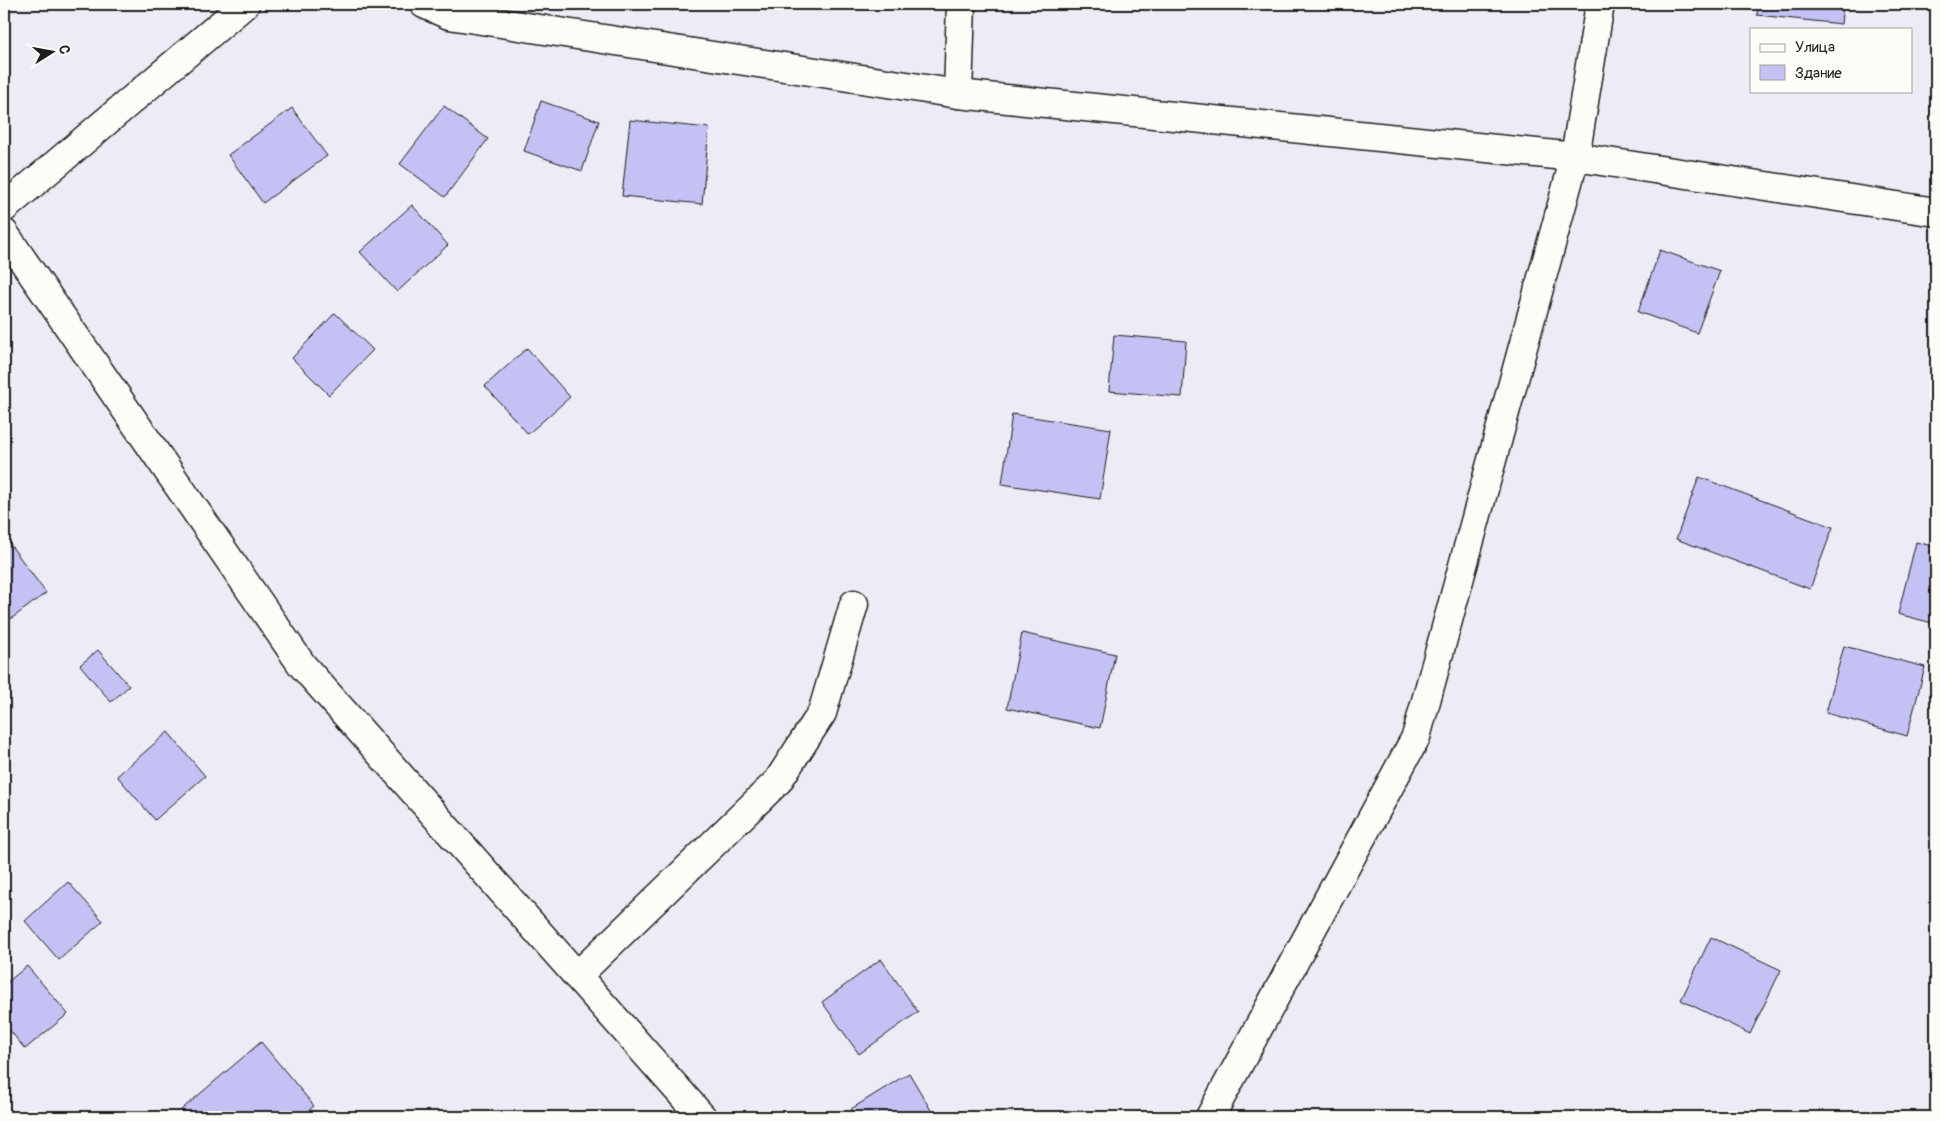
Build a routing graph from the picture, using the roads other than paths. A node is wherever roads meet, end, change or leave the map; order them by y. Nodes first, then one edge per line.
1 (245, 4) edge
2 (424, 4) edge
3 (961, 4) edge
4 (1600, 4) edge
5 (958, 94) junction
6 (1575, 157) junction
7 (4, 208) edge
8 (1936, 212) edge
9 (4, 233) edge
10 (854, 604) dead end
11 (577, 976) junction
12 (702, 1117) edge
13 (1210, 1117) edge

1 - 7 street
2 - 5 street
3 - 5 street
4 - 6 street
5 - 6 street
6 - 8 street
6 - 13 street
9 - 11 street
10 - 11 street
11 - 12 street

